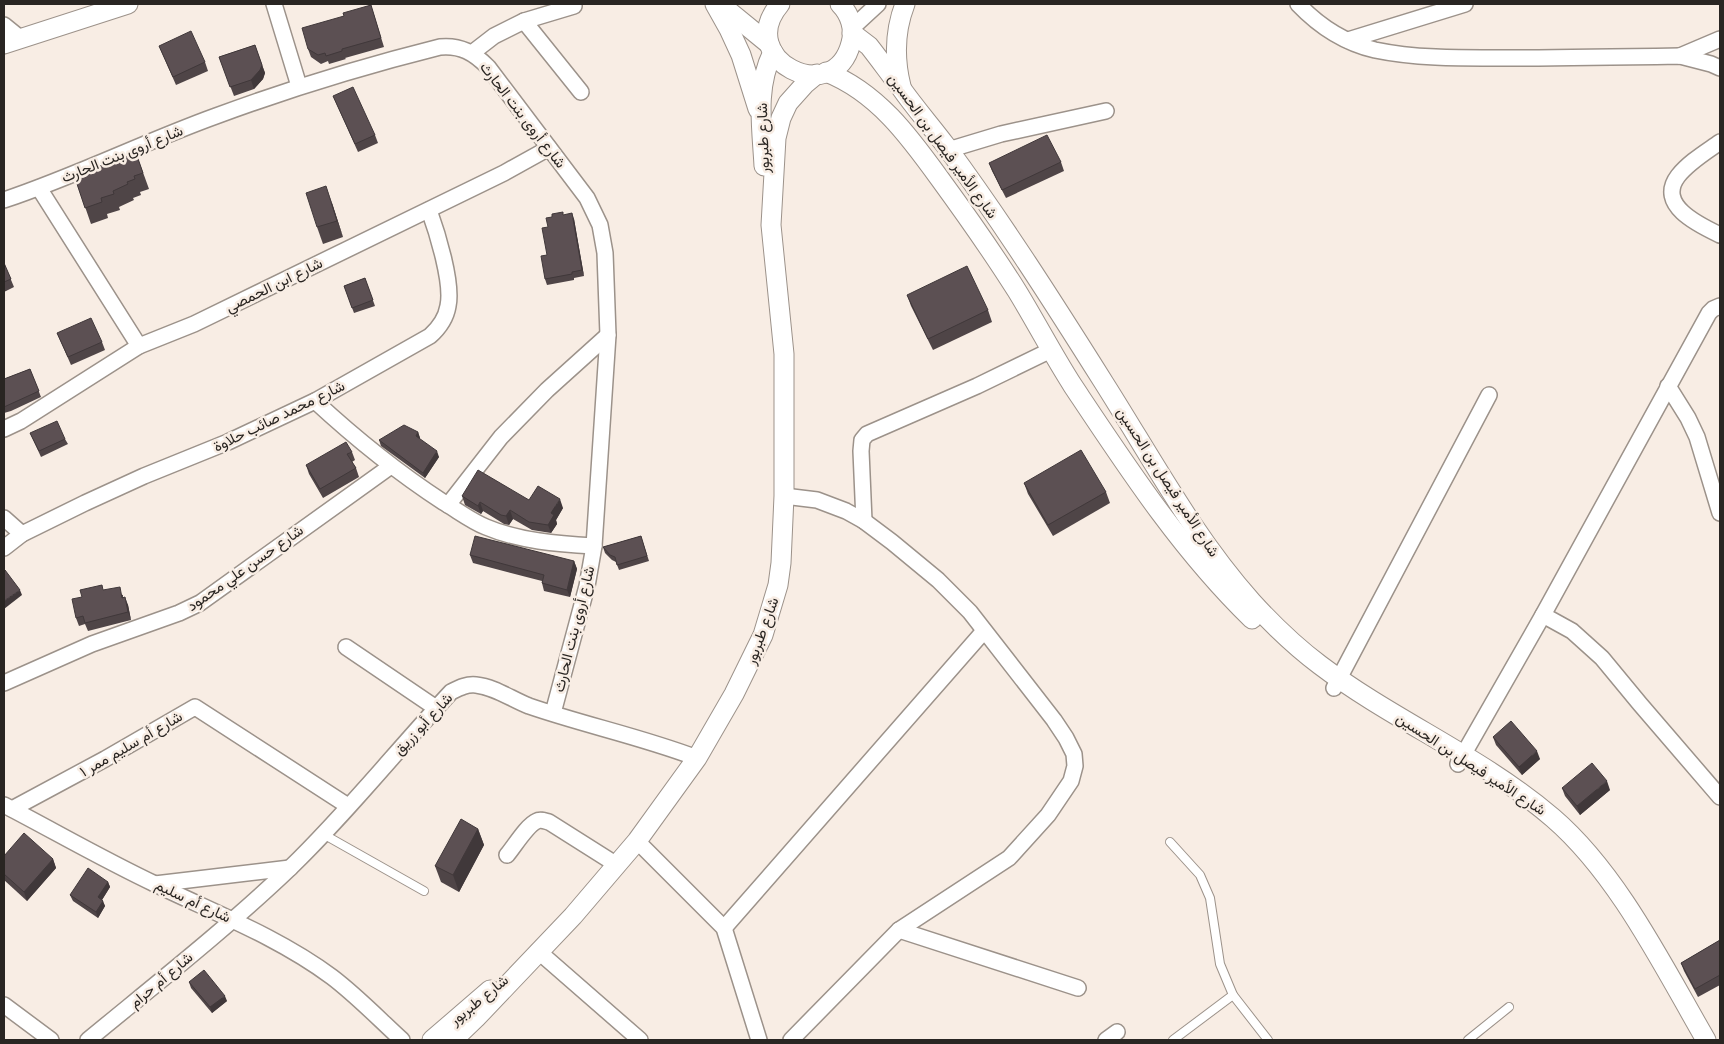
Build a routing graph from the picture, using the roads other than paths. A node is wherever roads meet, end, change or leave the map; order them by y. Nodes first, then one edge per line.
1 (128, 4) edge
2 (274, 4) edge
3 (715, 4) edge
4 (720, 4) edge
5 (780, 4) edge
6 (840, 4) edge
7 (878, 4) edge
8 (905, 4) edge
9 (1298, 4) edge
10 (1465, 4) edge
11 (574, 6) dead end
12 (524, 21) junction
13 (4, 25) edge
14 (852, 30) junction
15 (1720, 39) edge
16 (1348, 40) junction
17 (12, 41) edge
18 (771, 48) junction
19 (472, 53) junction
20 (1680, 56) junction
21 (1720, 68) edge
22 (822, 73) junction
23 (299, 86) junction
24 (581, 92) dead end
25 (903, 92) junction
26 (1106, 111) dead end
27 (760, 118) junction
28 (1720, 142) edge
29 (549, 148) junction
30 (948, 150) junction
31 (39, 188) junction
32 (4, 200) edge
33 (429, 210) junction
34 (771, 225) junction
35 (1720, 235) edge
36 (1720, 306) edge
37 (608, 334) junction
38 (140, 346) junction
39 (1051, 350) junction
40 (1668, 386) junction
41 (1489, 395) dead end
42 (315, 401) junction
43 (1123, 411) junction
44 (1097, 420) junction
45 (4, 429) edge
46 (391, 466) junction
47 (784, 496) junction
48 (448, 505) junction
49 (1720, 513) edge
50 (4, 518) edge
51 (864, 522) junction
52 (22, 534) junction
53 (594, 546) junction
54 (4, 548) edge
55 (1543, 615) junction
56 (984, 631) junction
57 (346, 647) dead end
58 (4, 683) edge
59 (1336, 683) junction
60 (436, 708) junction
61 (553, 713) junction
62 (697, 758) junction
63 (1460, 760) junction
64 (1720, 797) edge
65 (348, 806) junction
66 (8, 807) edge
67 (323, 834) junction
68 (637, 841) junction
69 (1170, 842) dead end
70 (507, 855) dead end
71 (617, 865) junction
72 (290, 868) junction
73 (154, 884) junction
74 (424, 891) dead end
75 (233, 919) junction
76 (724, 928) junction
77 (899, 930) junction
78 (533, 957) junction
79 (1078, 988) dead end
80 (1233, 995) junction
81 (4, 1005) edge
82 (1509, 1007) dead end
83 (372, 1011) junction
84 (51, 1040) edge
85 (88, 1040) edge
86 (402, 1040) edge
87 (414, 1040) edge
88 (432, 1040) edge
89 (453, 1040) edge
90 (640, 1040) edge
91 (759, 1040) edge
92 (791, 1040) edge
93 (1173, 1040) edge
94 (1268, 1040) edge
95 (1468, 1040) edge
96 (1692, 1040) edge
97 (1706, 1040) edge

1 - 17 street
2 - 23 street
3 - 27 street
4 - 18 street
5 - 18 street, شارع طبربور
6 - 14 street
7 - 14 street
8 - 25 street
9 - 16 street
10 - 16 street
11 - 12 street
12 - 19 street
12 - 24 street
13 - 17 street
14 - 22 street, شارع طبربور
14 - 25 street, شارع الأمير فيصل بن الحسين
15 - 20 street
16 - 20 street
18 - 22 street, شارع الأمير فيصل بن الحسين
18 - 27 street, شارع طبربور
19 - 23 street, شارع أروى بنت الحارث
19 - 29 street, شارع أروى بنت الحارث
20 - 21 street
22 - 34 street, شارع طبربور
22 - 39 street, شارع الأمير فيصل بن الحسين
23 - 31 street, شارع أروى بنت الحارث
25 - 30 street, شارع الأمير فيصل بن الحسين
26 - 30 street
27 - 34 street, شارع طبربور
28 - 35 street
29 - 33 street, شارع ابن الحمصي
29 - 37 street, شارع أروى بنت الحارث
30 - 43 street, شارع الأمير فيصل بن الحسين
31 - 32 street, شارع أروى بنت الحارث
31 - 38 street
33 - 38 street, شارع ابن الحمصي
33 - 42 street, شارع محمد صائب حلاوة
34 - 47 street, شارع طبربور
36 - 40 street
37 - 48 street
37 - 53 street, شارع أروى بنت الحارث
38 - 45 street, شارع ابن الحمصي
39 - 44 street, شارع الأمير فيصل بن الحسين
39 - 51 street
40 - 49 street
40 - 55 street
41 - 59 street
42 - 46 street, شارع أروى بنت الحارث
42 - 52 street, شارع محمد صائب حلاوة
43 - 44 street
43 - 59 street, شارع الأمير فيصل بن الحسين
44 - 59 street, شارع الأمير فيصل بن الحسين
46 - 48 street, شارع أروى بنت الحارث
46 - 58 street, شارع حسن علي محمود
47 - 51 street
47 - 62 street, شارع طبربور
48 - 53 street, شارع أروى بنت الحارث
50 - 52 street
51 - 56 street
52 - 54 street, شارع محمد صائب حلاوة
53 - 61 street, شارع أروى بنت الحارث
55 - 63 street
55 - 64 street
56 - 76 street
56 - 77 street
57 - 60 street
59 - 63 street, شارع الأمير فيصل بن الحسين
60 - 61 street, شارع أبو زريق
60 - 65 street, شارع أبو زريق
61 - 62 street, شارع أبو زريق
62 - 68 street, شارع طبربور
63 - 96 street, شارع الأمير فيصل بن الحسين
63 - 97 street, شارع الأمير فيصل بن الحسين
65 - 66 street, شارع أم سليم ممر ١
65 - 67 street, شارع أبو زريق
66 - 73 street, شارع أم سليم
67 - 72 street, شارع أبو زريق
67 - 74 lane
68 - 71 street, شارع طبربور
68 - 76 street
69 - 80 lane
70 - 71 street
71 - 78 street, شارع طبربور
72 - 73 street
72 - 75 street, شارع أبو زريق
73 - 75 street, شارع أم سليم
75 - 83 street, شارع أم سليم
75 - 85 street, شارع أم حرام
76 - 91 street
77 - 79 street
77 - 92 street
78 - 88 street, شارع طبربور
78 - 89 street, شارع طبربور
78 - 90 street
80 - 93 lane
80 - 94 lane
81 - 84 street
82 - 95 lane
83 - 86 street, شارع أم سليم
83 - 87 street, شارع أم سليم

